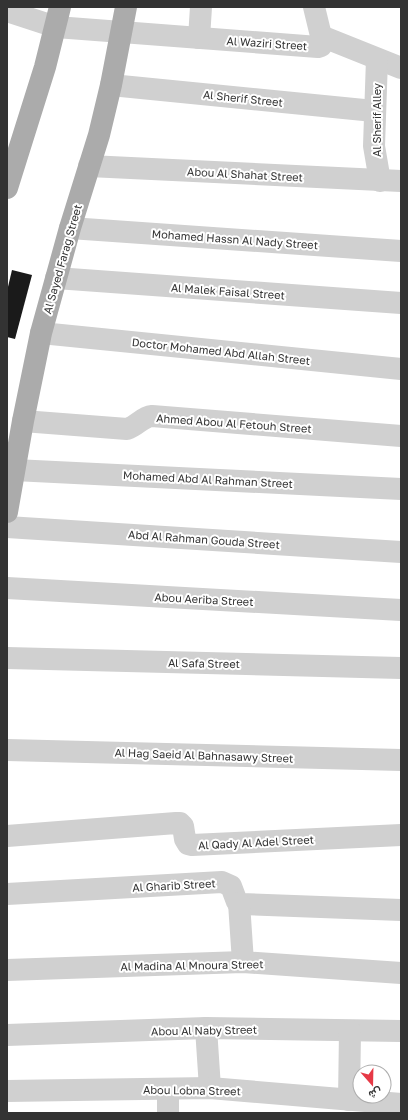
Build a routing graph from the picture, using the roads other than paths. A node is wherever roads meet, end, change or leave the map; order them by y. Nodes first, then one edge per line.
1 (126, 7) edge
2 (201, 7) edge
3 (314, 7) edge
4 (7, 11) edge
5 (58, 17) edge
6 (122, 32) junction
7 (199, 38) junction
8 (322, 40) junction
9 (377, 59) junction
10 (401, 68) edge
11 (111, 85) junction
12 (374, 111) junction
13 (89, 166) junction
14 (380, 180) junction
15 (401, 182) edge
16 (7, 188) edge
17 (70, 228) junction
18 (401, 251) edge
19 (56, 278) junction
20 (401, 303) edge
21 (41, 333) junction
22 (401, 369) edge
23 (23, 421) junction
24 (401, 436) edge
25 (14, 470) junction
26 (401, 489) edge
27 (7, 512) edge
28 (7, 527) edge
29 (401, 552) edge
30 (7, 588) edge
31 (401, 610) edge
32 (7, 658) edge
33 (401, 668) edge
34 (7, 750) edge
35 (401, 760) edge
36 (401, 835) edge
37 (7, 836) edge
38 (7, 894) edge
39 (239, 903) junction
40 (401, 910) edge
41 (243, 962) junction
42 (7, 970) edge
43 (401, 973) edge
44 (206, 1028) junction
45 (350, 1031) junction
46 (401, 1031) edge
47 (7, 1035) edge
48 (210, 1088) junction
49 (168, 1089) junction
50 (7, 1091) edge
51 (350, 1100) junction
52 (401, 1104) edge
53 (168, 1113) edge

1 - 6 main road, Al Sayed Farag Street
2 - 7 street
3 - 8 street
4 - 5 street, Al Waziri Street
5 - 6 street, Al Waziri Street
5 - 16 main road
6 - 7 street, Al Waziri Street
6 - 11 main road, Al Sayed Farag Street
7 - 8 street, Al Waziri Street
8 - 9 street, Al Waziri Street
9 - 10 street, Al Waziri Street
9 - 12 street, Al Sherif Alley
11 - 12 street, Al Sherif Street
11 - 13 main road, Al Sayed Farag Street
12 - 14 street, Al Sherif Alley
13 - 14 street, Abou Al Shahat Street
13 - 17 main road, Al Sayed Farag Street
14 - 15 street, Abou Al Shahat Street
17 - 18 street, Mohamed Hassn Al Nady Street
17 - 19 main road, Al Sayed Farag Street
19 - 20 street, Al Malek Faisal Street
19 - 21 main road, Al Sayed Farag Street
21 - 22 street, Doctor Mohamed Abd Allah Street
21 - 23 main road, Al Sayed Farag Street
23 - 24 street, Ahmed Abou Al Fetouh Street
23 - 25 main road, Al Sayed Farag Street
25 - 26 street, Mohamed Abd Al Rahman Street
25 - 27 main road, Al Sayed Farag Street
28 - 29 street, Abd Al Rahman Gouda Street
30 - 31 street, Abou Aeriba Street
32 - 33 street, Al Safa Street
34 - 35 street, Al Hag Saeid Al Bahnasawy Street
36 - 37 street, Al Qady Al Adel Street
38 - 39 street, Al Gharib Street
39 - 40 street
39 - 41 street
41 - 42 street, Al Madina Al Mnoura Street
41 - 43 street, Al Madina Al Mnoura Street
44 - 45 street, Abou Al Naby Street
44 - 47 street, Abou Al Naby Street
44 - 48 street
45 - 46 street, Abou Al Naby Street
45 - 51 street
48 - 49 street, Abou Lobna Street
48 - 51 street, Abou Lobna Street
49 - 50 street, Abou Lobna Street
49 - 53 street
51 - 52 street, Abou Lobna Street

